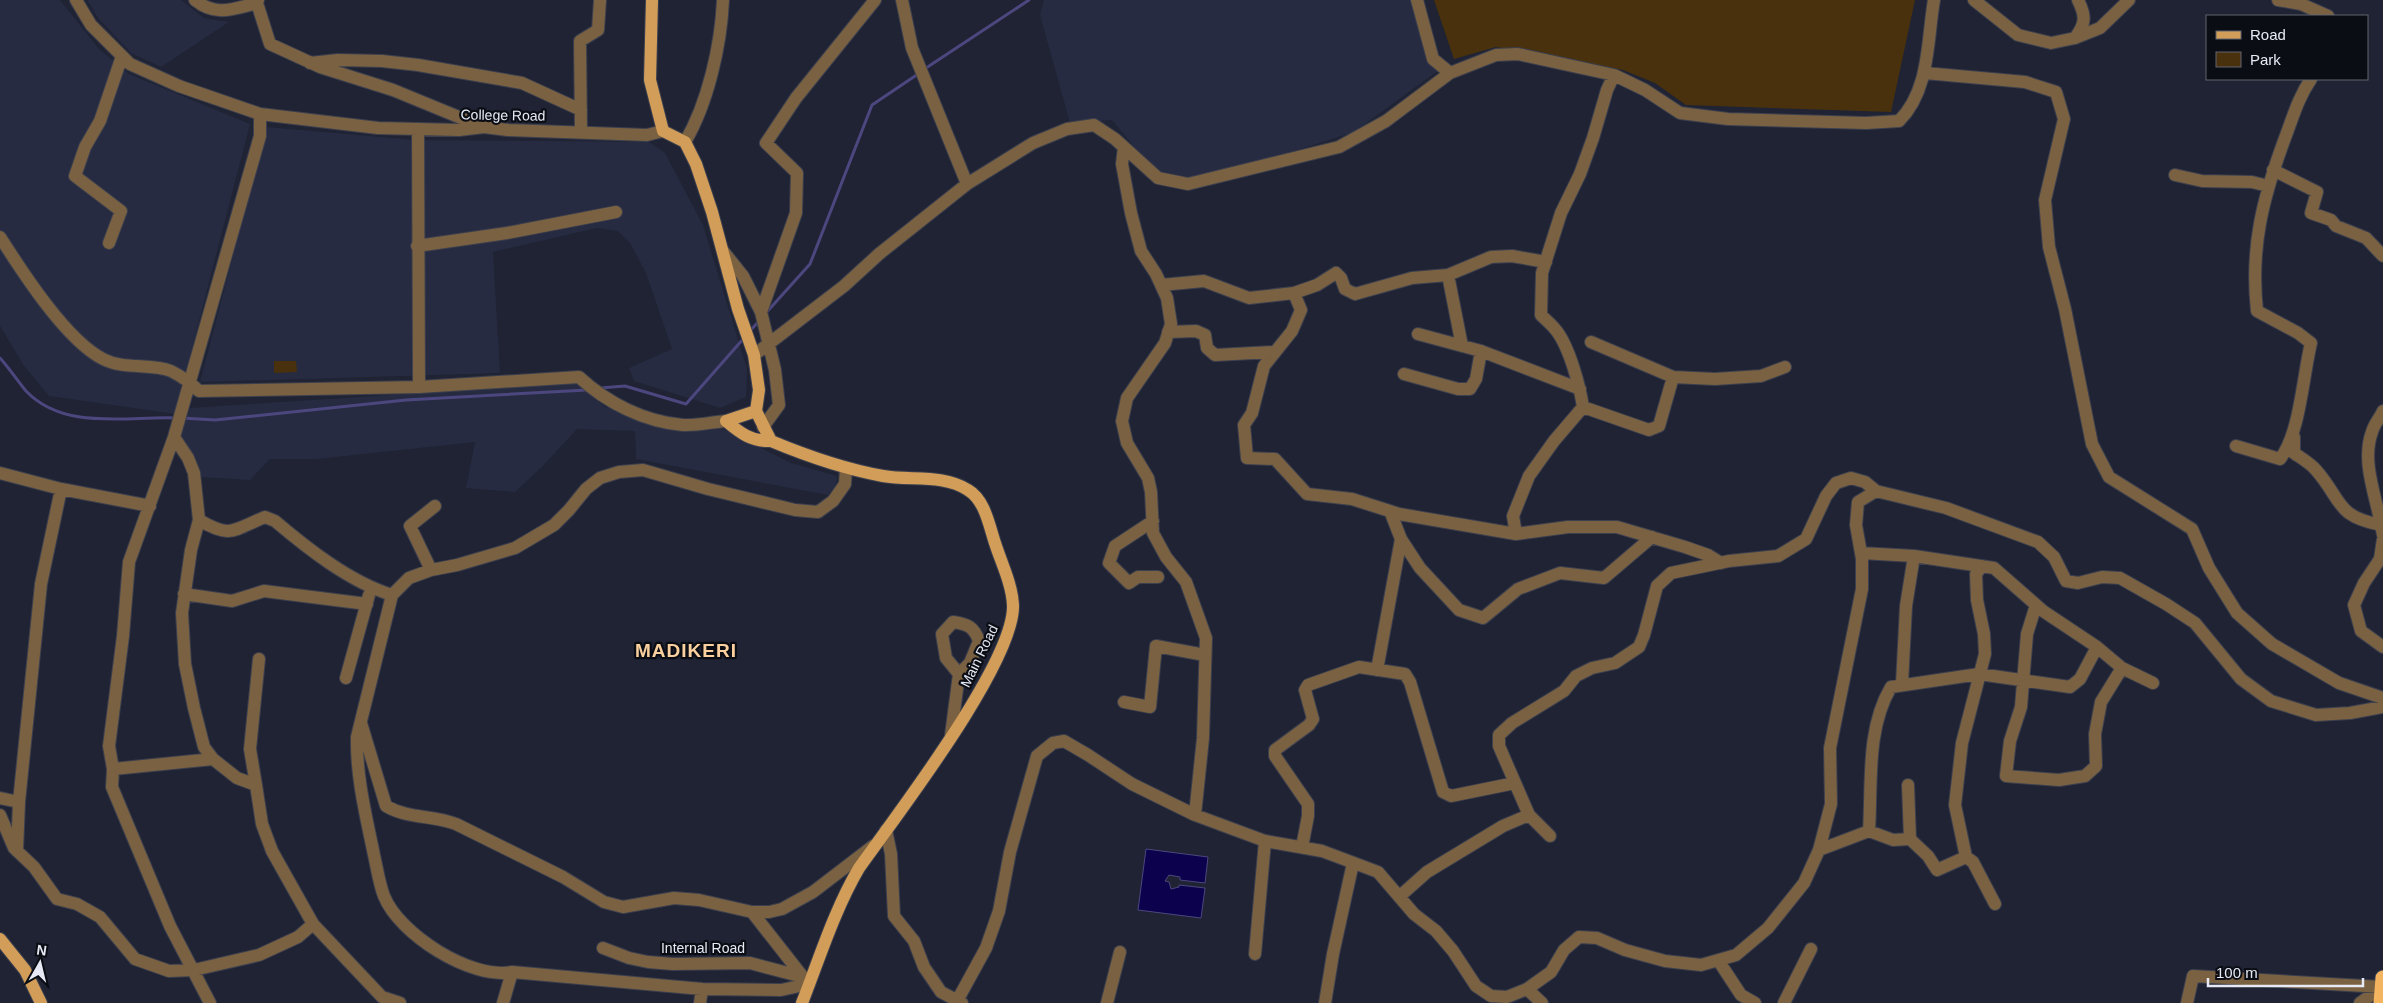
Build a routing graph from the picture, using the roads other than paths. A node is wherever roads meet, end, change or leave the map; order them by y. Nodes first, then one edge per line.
1 (76, 0) edge
2 (195, 0) edge
3 (600, 0) edge
4 (652, 0) edge
5 (723, 0) edge
6 (875, 0) edge
7 (902, 0) edge
8 (1417, 0) edge
9 (1934, 0) edge
10 (1974, 0) edge
11 (2078, 0) edge
12 (2129, 0) edge
13 (2278, 0) edge
14 (257, 2) edge
15 (2326, 15) edge
16 (2076, 38) junction
17 (122, 56) junction
18 (310, 63) junction
19 (1450, 73) junction
20 (1925, 73) junction
21 (1614, 75) junction
22 (2310, 80) edge
23 (581, 110) junction
24 (260, 114) junction
25 (484, 127) junction
26 (418, 129) junction
27 (663, 131) junction
28 (581, 133) junction
29 (685, 142) junction
30 (1124, 147) junction
31 (2273, 170) junction
32 (2175, 175) dead end
33 (967, 184) junction
34 (2268, 186) junction
35 (616, 212) dead end
36 (0, 237) edge
37 (109, 244) dead end
38 (417, 246) junction
39 (723, 251) junction
40 (2383, 256) edge
41 (1546, 262) junction
42 (1448, 275) junction
43 (1161, 285) junction
44 (1294, 293) junction
45 (762, 312) junction
46 (1168, 332) junction
47 (1418, 334) dead end
48 (1591, 342) dead end
49 (769, 344) junction
50 (1462, 346) junction
51 (1481, 351) junction
52 (1273, 352) junction
53 (754, 354) junction
54 (1785, 367) dead end
55 (1404, 374) dead end
56 (1673, 377) junction
57 (189, 382) junction
58 (419, 387) junction
59 (1580, 389) junction
60 (1584, 407) junction
61 (756, 411) junction
62 (2383, 411) edge
63 (726, 421) junction
64 (762, 427) junction
65 (2294, 430) junction
66 (174, 437) junction
67 (771, 441) junction
68 (2236, 446) dead end
69 (846, 468) junction
70 (0, 473) edge
71 (61, 489) junction
72 (1876, 491) junction
73 (150, 506) junction
74 (435, 506) dead end
75 (1390, 511) junction
76 (199, 520) junction
77 (1153, 521) junction
78 (2382, 530) edge
79 (1516, 534) junction
80 (1652, 537) junction
81 (1401, 539) junction
82 (2383, 539) edge
83 (1861, 553) junction
84 (1914, 556) junction
85 (2381, 556) edge
86 (1721, 563) junction
87 (1982, 566) junction
88 (431, 570) junction
89 (1158, 577) dead end
90 (371, 588) junction
91 (184, 594) junction
92 (392, 594) junction
93 (367, 604) junction
94 (2036, 604) junction
95 (2097, 647) junction
96 (2383, 647) edge
97 (1206, 655) junction
98 (259, 659) dead end
99 (2122, 668) junction
100 (1378, 670) junction
101 (959, 674) dead end
102 (1979, 674) junction
103 (346, 678) dead end
104 (2024, 681) junction
105 (2153, 683) dead end
106 (1902, 684) junction
107 (2383, 698) edge
108 (1124, 702) dead end
109 (2383, 707) edge
110 (361, 722) junction
111 (951, 735) junction
112 (213, 759) junction
113 (113, 769) junction
114 (1515, 784) junction
115 (256, 785) junction
116 (1908, 785) dead end
117 (0, 798) edge
118 (19, 802) junction
119 (1529, 814) junction
120 (0, 815) edge
121 (1195, 815) junction
122 (886, 830) junction
123 (1869, 831) junction
124 (1550, 836) dead end
125 (1910, 839) junction
126 (1265, 841) junction
127 (877, 843) junction
128 (1302, 847) junction
129 (1819, 850) junction
130 (17, 851) junction
131 (1966, 857) junction
132 (1353, 863) junction
133 (1400, 896) junction
134 (1995, 904) dead end
135 (752, 912) junction
136 (312, 924) junction
137 (0, 939) edge
138 (603, 948) dead end
139 (1810, 949) dead end
140 (1120, 952) dead end
141 (1255, 954) dead end
142 (1718, 960) junction
143 (194, 970) junction
144 (512, 972) junction
145 (806, 980) junction
146 (2382, 983) edge
147 (702, 988) junction
148 (1527, 988) junction
149 (380, 1000) edge
150 (959, 1002) edge
151 (40, 1003) edge
152 (210, 1003) edge
153 (400, 1003) edge
154 (503, 1003) edge
155 (700, 1003) edge
156 (802, 1003) edge
157 (1107, 1003) edge
158 (1325, 1003) edge
159 (1542, 1003) edge
160 (1755, 1003) edge
161 (1784, 1003) edge
162 (2187, 1003) edge
163 (2360, 1003) edge
164 (2381, 1003) edge

1 - 17 street, College Road
2 - 14 street
3 - 23 street
4 - 27 main road
5 - 29 street
6 - 45 street
7 - 33 street
8 - 19 street
9 - 20 street
10 - 16 street
11 - 16 street
12 - 16 street
13 - 15 street
14 - 18 street
17 - 24 street, College Road
17 - 37 street
18 - 23 street
18 - 25 street
19 - 21 street
19 - 30 street
20 - 21 street
20 - 107 street
21 - 41 street
22 - 31 street
23 - 28 street
24 - 26 street, College Road
24 - 57 street
25 - 26 street, College Road
25 - 28 street, College Road
26 - 38 street
27 - 28 street, College Road
27 - 29 main road
29 - 39 main road
30 - 33 street
30 - 43 street
31 - 34 street
31 - 40 street
32 - 34 street
33 - 49 street
34 - 65 street
35 - 38 street
36 - 57 street
38 - 58 street
39 - 45 street
39 - 53 main road
41 - 42 street
41 - 59 street
42 - 44 street
42 - 50 street
43 - 44 street
43 - 46 street
44 - 52 street
45 - 49 street
46 - 52 street
46 - 77 street
47 - 50 street
48 - 56 street
49 - 53 street
49 - 64 street
50 - 51 street
51 - 55 street
51 - 59 street
52 - 75 street
53 - 61 main road
54 - 56 street
56 - 60 street
57 - 58 street
57 - 66 street
58 - 63 street
59 - 60 street
60 - 79 street
61 - 63 main road
61 - 64 main road
62 - 78 street
63 - 67 main road, Main Road
64 - 67 main road
65 - 68 street
65 - 78 street
66 - 73 street
66 - 76 street
67 - 69 main road, Main Road
69 - 88 street
69 - 111 main road, Main Road
70 - 71 street
71 - 73 street
71 - 118 street
72 - 83 street
72 - 86 street
72 - 109 street
73 - 113 street
74 - 88 street
75 - 79 street
75 - 81 street
76 - 90 street
76 - 91 street
77 - 89 street
77 - 97 street
79 - 80 street
80 - 81 street
80 - 86 street
81 - 100 street
82 - 85 street
83 - 84 street
83 - 129 street
84 - 87 street
84 - 106 street
85 - 96 street
86 - 114 street
87 - 94 street
87 - 102 street
88 - 92 street
90 - 92 street
90 - 93 street
91 - 93 street
91 - 112 street
92 - 110 street
93 - 103 street
94 - 95 street
94 - 104 street
95 - 99 street
95 - 104 street
97 - 108 street
97 - 121 street
98 - 115 street
99 - 104 street
99 - 105 street
100 - 114 street
100 - 128 street
101 - 111 street
102 - 104 street
102 - 106 street
102 - 131 street
106 - 123 street
110 - 135 street
110 - 144 street
111 - 122 main road, Main Road
112 - 113 street
112 - 115 street
113 - 143 street
114 - 119 street
115 - 136 street
116 - 125 street
117 - 118 street
118 - 130 street
119 - 124 street
119 - 133 street
120 - 130 street
121 - 126 street
121 - 150 street
122 - 127 main road, Main Road
122 - 150 street
123 - 125 street
123 - 129 street
125 - 131 street
126 - 128 street
126 - 141 street
127 - 135 street
127 - 145 main road, Main Road
128 - 132 street
129 - 142 street
130 - 143 street
131 - 134 street
132 - 133 street
132 - 158 street
133 - 148 street
135 - 145 street
136 - 143 street
136 - 149 street
137 - 151 main road
138 - 145 street, Internal Road
139 - 161 street
140 - 157 street
142 - 148 street
142 - 160 street
143 - 152 street
144 - 147 street
144 - 154 street
145 - 147 street
145 - 156 main road, Main Road
146 - 162 street
146 - 163 street
146 - 164 highway
147 - 155 street
148 - 159 street
149 - 153 street

